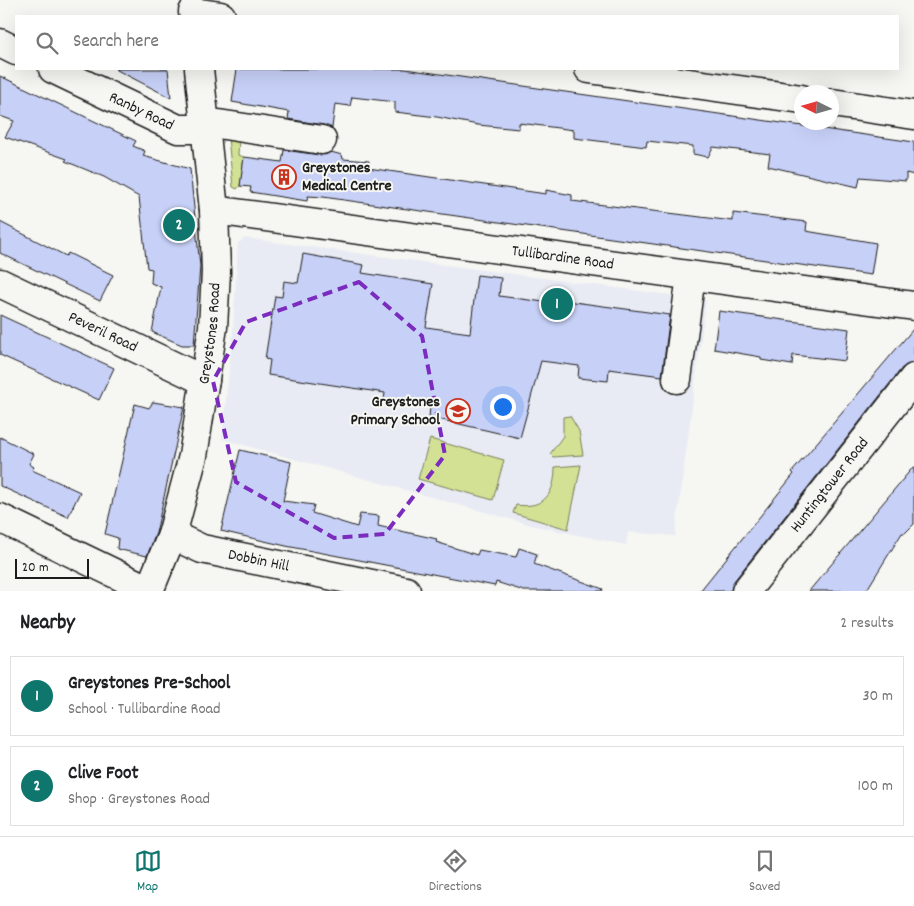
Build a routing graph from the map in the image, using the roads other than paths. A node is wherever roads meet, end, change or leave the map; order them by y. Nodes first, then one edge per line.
1 (192, 10) edge
2 (216, 15) edge
3 (0, 43) edge
4 (15, 50) edge
5 (55, 70) edge
6 (199, 70) edge
7 (596, 70) edge
8 (794, 98) edge
9 (839, 104) edge
10 (914, 115) edge
11 (205, 125) junction
12 (322, 140) dead end
13 (214, 210) junction
14 (691, 276) junction
15 (0, 283) edge
16 (914, 306) edge
17 (914, 378) edge
18 (677, 379) dead end
19 (205, 381) junction
20 (0, 518) edge
21 (172, 535) junction
22 (149, 590) edge
23 (406, 591) edge
24 (746, 591) edge

1 - 2 street
3 - 4 street
5 - 11 street, Ranby Road
6 - 11 street, Greystones Road
7 - 8 street
9 - 10 street
11 - 12 street, Ranby Road
11 - 13 street, Greystones Road
13 - 14 street, Tullibardine Road
13 - 19 street, Greystones Road
14 - 16 street, Tullibardine Road
14 - 18 street
15 - 19 street, Peveril Road
17 - 24 street, Huntingtower Road
19 - 21 street, Greystones Road
20 - 22 street
21 - 22 street, Greystones Road
21 - 23 street, Dobbin Hill

